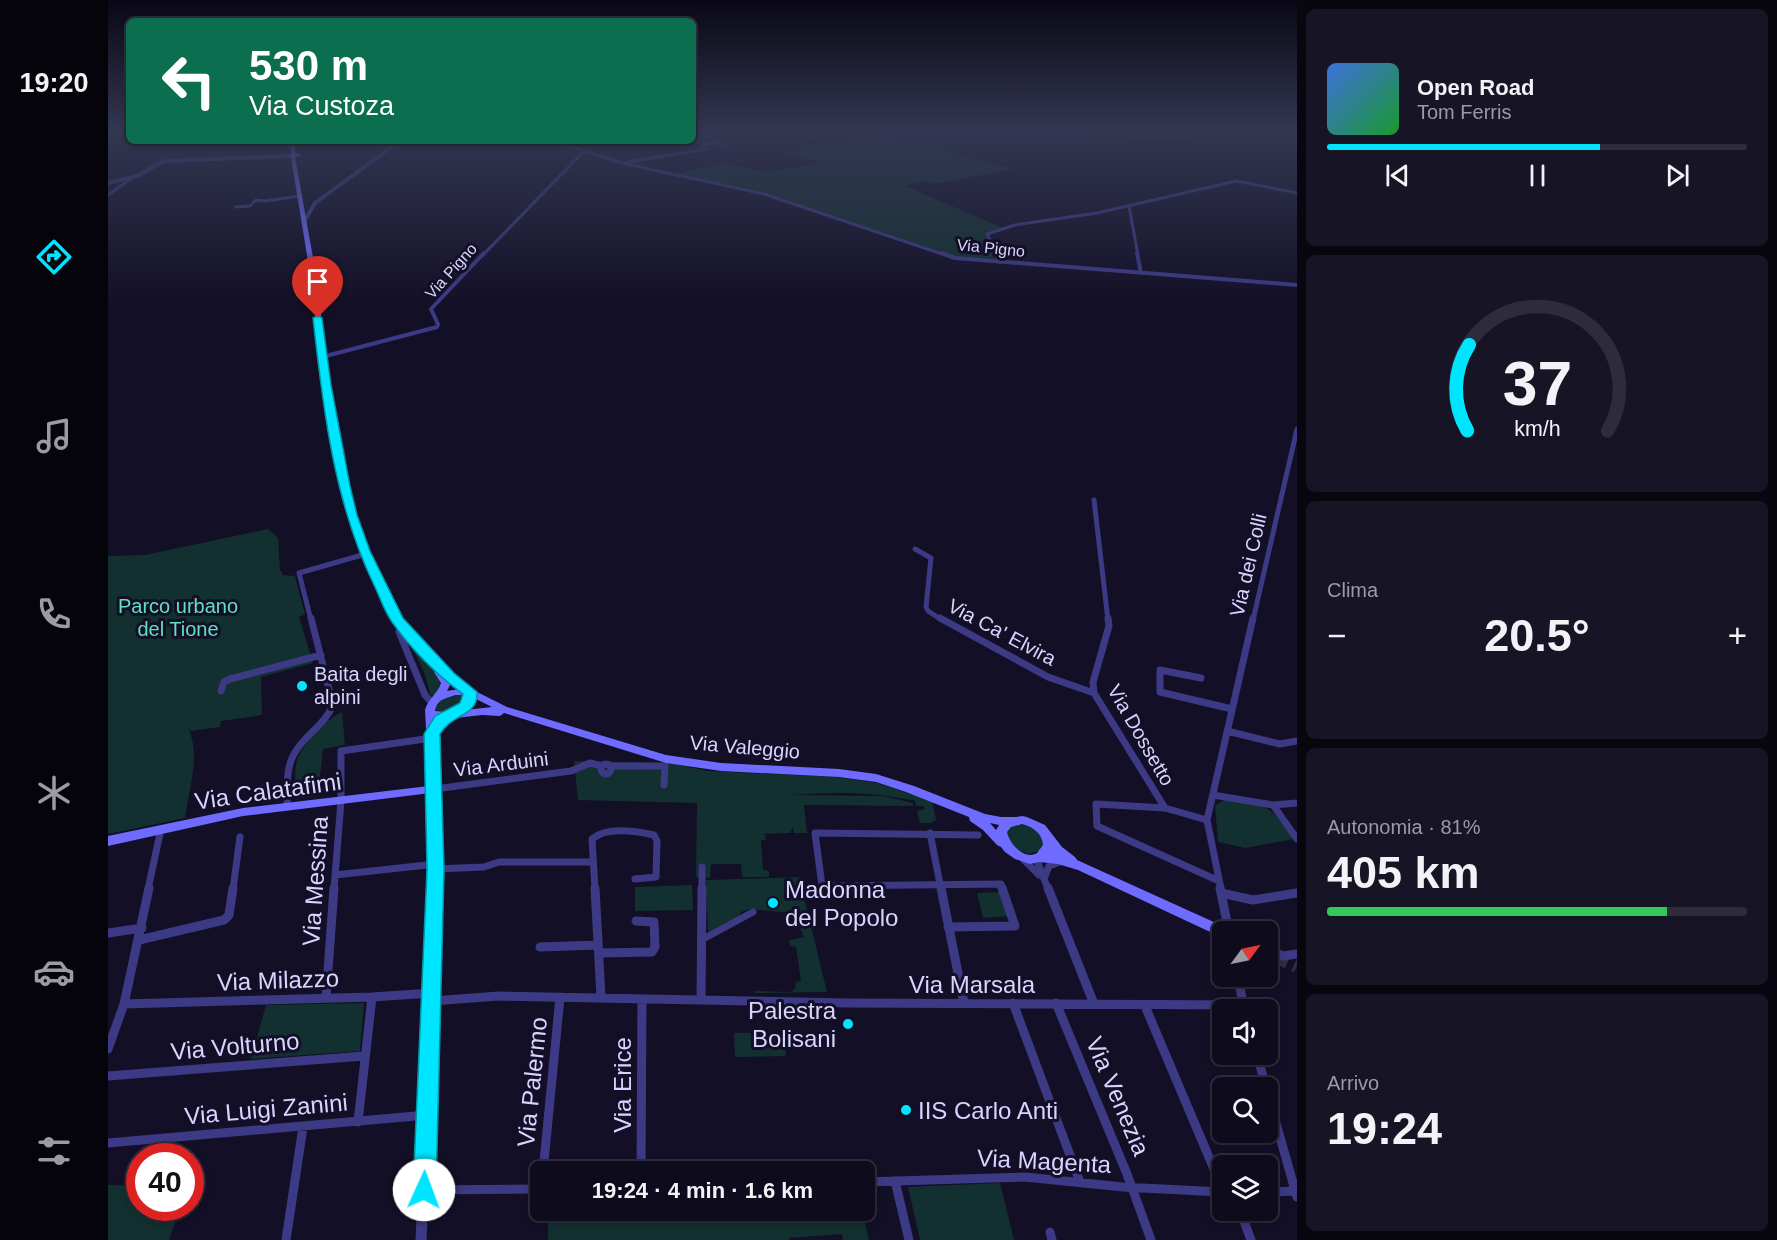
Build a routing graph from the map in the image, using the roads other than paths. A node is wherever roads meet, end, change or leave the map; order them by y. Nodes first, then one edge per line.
1 (298, 191) edge
2 (332, 191) edge
3 (545, 191) edge
4 (750, 191) edge
5 (1194, 191) edge
6 (299, 196) junction
7 (313, 205) junction
8 (1129, 206) junction
9 (235, 207) dead end
10 (301, 208) junction
11 (304, 222) junction
12 (1000, 262) junction
13 (1141, 273) junction
14 (1297, 285) edge
15 (322, 357) junction
16 (1297, 429) edge
17 (1094, 500) dead end
18 (915, 549) dead end
19 (362, 555) dead end
20 (399, 632) dead end
21 (321, 655) junction
22 (430, 656) junction
23 (1201, 678) dead end
24 (221, 691) dead end
25 (470, 692) junction
26 (1094, 693) junction
27 (435, 700) junction
28 (1232, 709) junction
29 (431, 714) junction
30 (451, 714) junction
31 (525, 717) junction
32 (1227, 731) junction
33 (432, 736) junction
34 (1297, 741) edge
35 (664, 784) dead end
36 (435, 789) junction
37 (1213, 795) junction
38 (341, 801) junction
39 (1297, 803) edge
40 (1274, 805) junction
41 (287, 806) junction
42 (1165, 808) junction
43 (962, 810) junction
44 (1207, 820) junction
45 (1014, 821) junction
46 (162, 829) junction
47 (930, 833) junction
48 (978, 835) dead end
49 (1047, 836) junction
50 (240, 837) dead end
51 (1297, 839) edge
52 (108, 841) edge
53 (1007, 848) junction
54 (1018, 856) junction
55 (1037, 857) junction
56 (593, 862) junction
57 (1067, 862) junction
58 (436, 866) junction
59 (1081, 866) junction
60 (702, 867) dead end
61 (335, 875) junction
62 (635, 879) dead end
63 (1044, 880) junction
64 (1219, 881) junction
65 (940, 884) junction
66 (1221, 893) junction
67 (1297, 893) edge
68 (753, 912) dead end
69 (636, 921) dead end
70 (1226, 921) edge
71 (948, 927) junction
72 (1212, 927) tunnel mouth
73 (142, 928) junction
74 (108, 933) edge
75 (140, 940) junction
76 (700, 940) junction
77 (540, 947) dead end
78 (598, 949) junction
79 (1278, 954) edge
80 (1297, 954) edge
81 (372, 997) junction
82 (432, 997) junction
83 (560, 997) junction
84 (601, 997) junction
85 (326, 998) junction
86 (642, 999) junction
87 (700, 1000) junction
88 (964, 1003) junction
89 (1013, 1003) junction
90 (1056, 1003) junction
91 (124, 1004) junction
92 (1094, 1004) junction
93 (1145, 1006) junction
94 (1212, 1007) edge
95 (110, 1038) edge
96 (108, 1049) edge
97 (364, 1056) junction
98 (108, 1076) edge
99 (427, 1115) junction
100 (358, 1122) junction
101 (303, 1127) junction
102 (1278, 1130) edge
103 (108, 1143) edge
104 (544, 1161) edge
105 (641, 1161) edge
106 (1212, 1166) edge
107 (895, 1181) junction
108 (875, 1182) edge
109 (1080, 1182) junction
110 (1132, 1187) junction
111 (530, 1189) edge
112 (424, 1190) junction
113 (1212, 1190) edge
114 (1278, 1193) edge
115 (1296, 1194) edge
116 (1244, 1221) edge
117 (286, 1240) edge
118 (421, 1240) edge
119 (909, 1240) edge
120 (1151, 1240) edge
121 (1251, 1240) edge

1 - 6 main road
2 - 7 street
3 - 15 street, Via Pigno
4 - 12 street, Via Pigno
5 - 8 street
6 - 9 street
6 - 10 main road
7 - 10 street
7 - 11 street
8 - 12 street
8 - 13 street
10 - 11 main road
11 - 15 main road
12 - 13 street, Via Pigno
13 - 14 street, Via Pigno
15 - 22 main road
16 - 28 street, Via dei Colli
17 - 26 street, Via Dossetto
18 - 26 street, Via Ca' Elvira
19 - 21 street
20 - 27 street
21 - 24 street
21 - 41 street
22 - 25 main road
22 - 27 main road
23 - 28 street
25 - 27 main road
25 - 30 main road
25 - 31 main road
26 - 42 street, Via Dossetto
27 - 29 main road
28 - 32 street, Via dei Colli
29 - 30 main road
29 - 33 main road
30 - 31 main road
30 - 33 main road
31 - 43 main road, Via Valeggio
32 - 34 street
32 - 37 street, Via dei Colli
33 - 36 main road
33 - 38 street, Via Messina
35 - 36 street, Via Arduini
36 - 38 main road, Via Calatafimi
36 - 58 street
37 - 40 street
37 - 44 street, Via dei Colli
38 - 41 main road, Via Calatafimi
38 - 61 street, Via Messina
39 - 40 street
40 - 51 street
41 - 46 main road, Via Calatafimi
42 - 44 street
42 - 64 street
43 - 45 main road, Via Valeggio
43 - 53 main road, Via Valeggio
44 - 64 street, Via dei Colli
45 - 49 main road, Via Valeggio
45 - 53 main road
46 - 52 main road, Via Calatafimi
46 - 73 street
47 - 48 street
47 - 65 street
47 - 65 street
49 - 55 main road
49 - 59 main road
50 - 75 street
53 - 54 main road, Via Valeggio
54 - 55 main road
54 - 63 street
55 - 57 main road
55 - 63 street
56 - 58 street
56 - 62 street
56 - 78 street
57 - 59 main road
57 - 63 street
58 - 61 street
58 - 82 street
59 - 72 main road
60 - 76 street
61 - 85 street, Via Messina
63 - 92 street
64 - 66 street, Via dei Colli
65 - 71 street
65 - 71 street
66 - 67 street
66 - 70 street, Via dei Colli
68 - 76 street
69 - 78 street
71 - 88 street
73 - 74 street
73 - 75 street
75 - 91 street
76 - 87 street
77 - 78 street
78 - 84 street
79 - 80 street
81 - 82 street, Via Milazzo
81 - 85 street, Via Milazzo
81 - 97 street
82 - 83 street, Via Marsala
82 - 99 street
83 - 84 street, Via Marsala
83 - 104 street, Via Palermo
84 - 86 street, Via Marsala
85 - 91 street, Via Milazzo
86 - 87 street, Via Marsala
86 - 105 street, Via Erice
87 - 88 street, Via Marsala
88 - 89 street, Via Marsala
89 - 90 street, Via Marsala
89 - 109 street
90 - 92 street, Via Marsala
90 - 110 street, Via Venezia
91 - 95 street
92 - 93 street, Via Marsala
93 - 94 street, Via Marsala
93 - 106 street
95 - 96 street
97 - 98 street, Via Volturno
97 - 100 street
99 - 100 street, Via Luigi Zanini
99 - 112 street
100 - 101 street, Via Luigi Zanini
101 - 103 street, Via Luigi Zanini
101 - 117 street
102 - 115 street
107 - 108 street, Via Magenta
107 - 109 street, Via Magenta
107 - 119 street
109 - 110 street, Via Magenta
110 - 113 street, Via Magenta
110 - 120 street, Via Venezia
111 - 112 street
112 - 118 street
114 - 115 street
116 - 121 street

